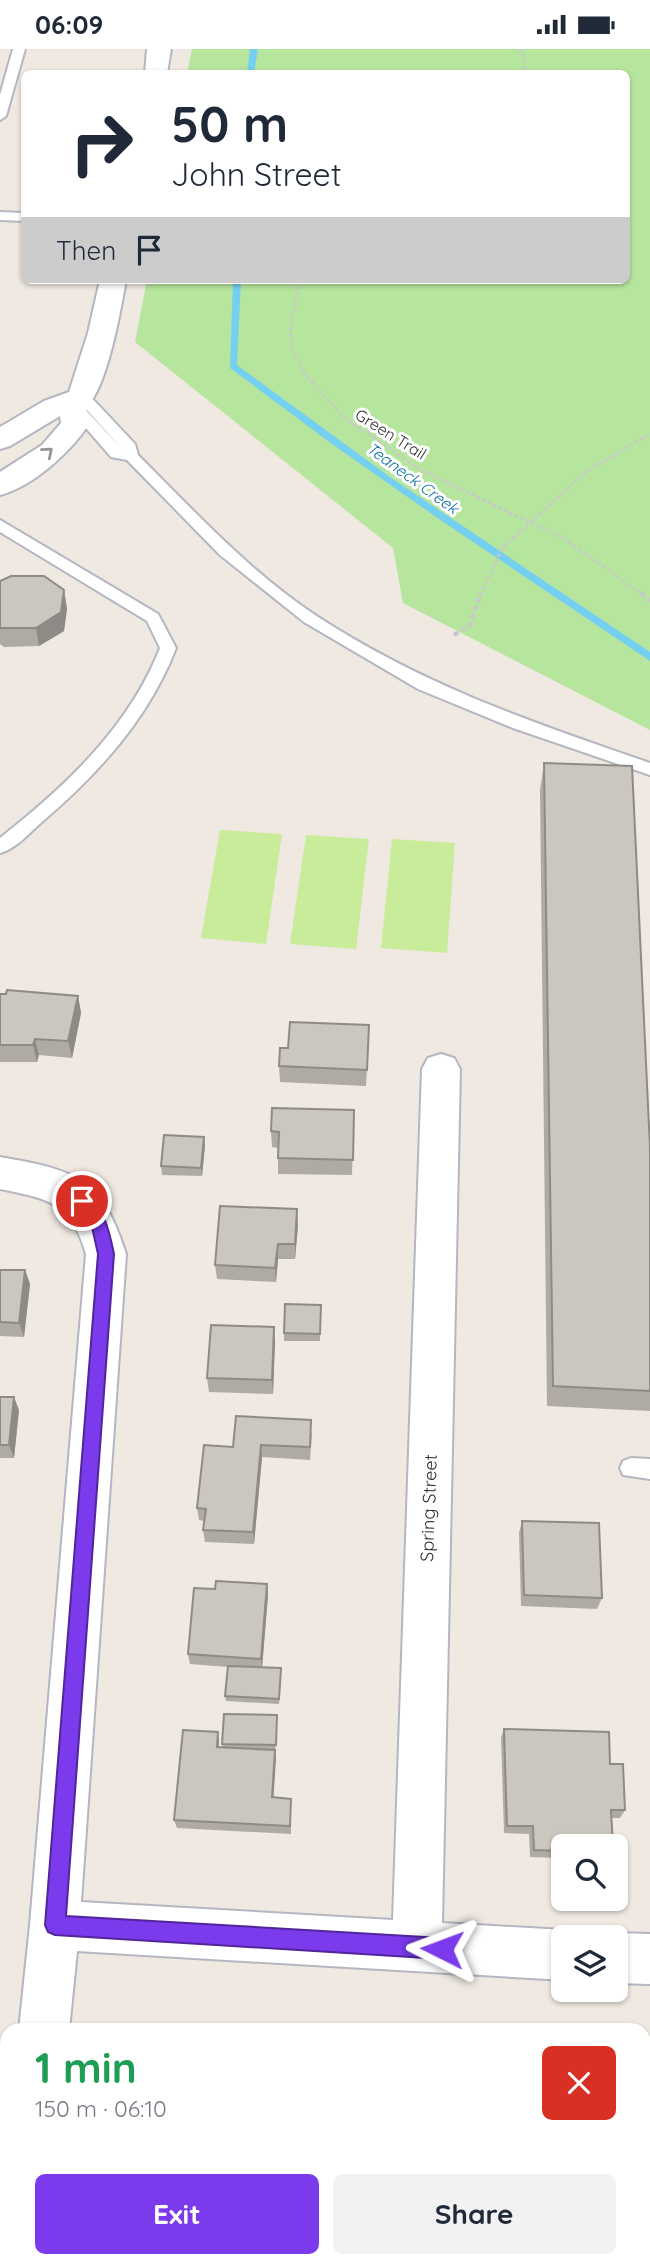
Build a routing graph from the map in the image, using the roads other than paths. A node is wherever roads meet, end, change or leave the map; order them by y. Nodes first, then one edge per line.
1 (19, 49) edge
2 (159, 49) edge
3 (156, 70) edge
4 (0, 116) edge
5 (0, 216) edge
6 (21, 217) edge
7 (112, 284) edge
8 (77, 400) junction
9 (0, 440) edge
10 (0, 486) edge
11 (0, 525) edge
12 (650, 769) edge
13 (0, 847) edge
14 (441, 1069) dead end
15 (0, 1173) edge
16 (55, 1925) junction
17 (417, 1947) junction
18 (551, 1954) edge
19 (628, 1958) edge
20 (650, 1959) edge
21 (45, 2023) edge

1 - 4 lane
2 - 3 street
5 - 6 lane
7 - 8 street
8 - 9 street
10 -> 8 street
8 - 12 lane
11 - 13 lane
14 - 17 street, Spring Street
15 - 16 street
16 - 17 street
16 - 21 street
17 - 18 street
19 - 20 street

